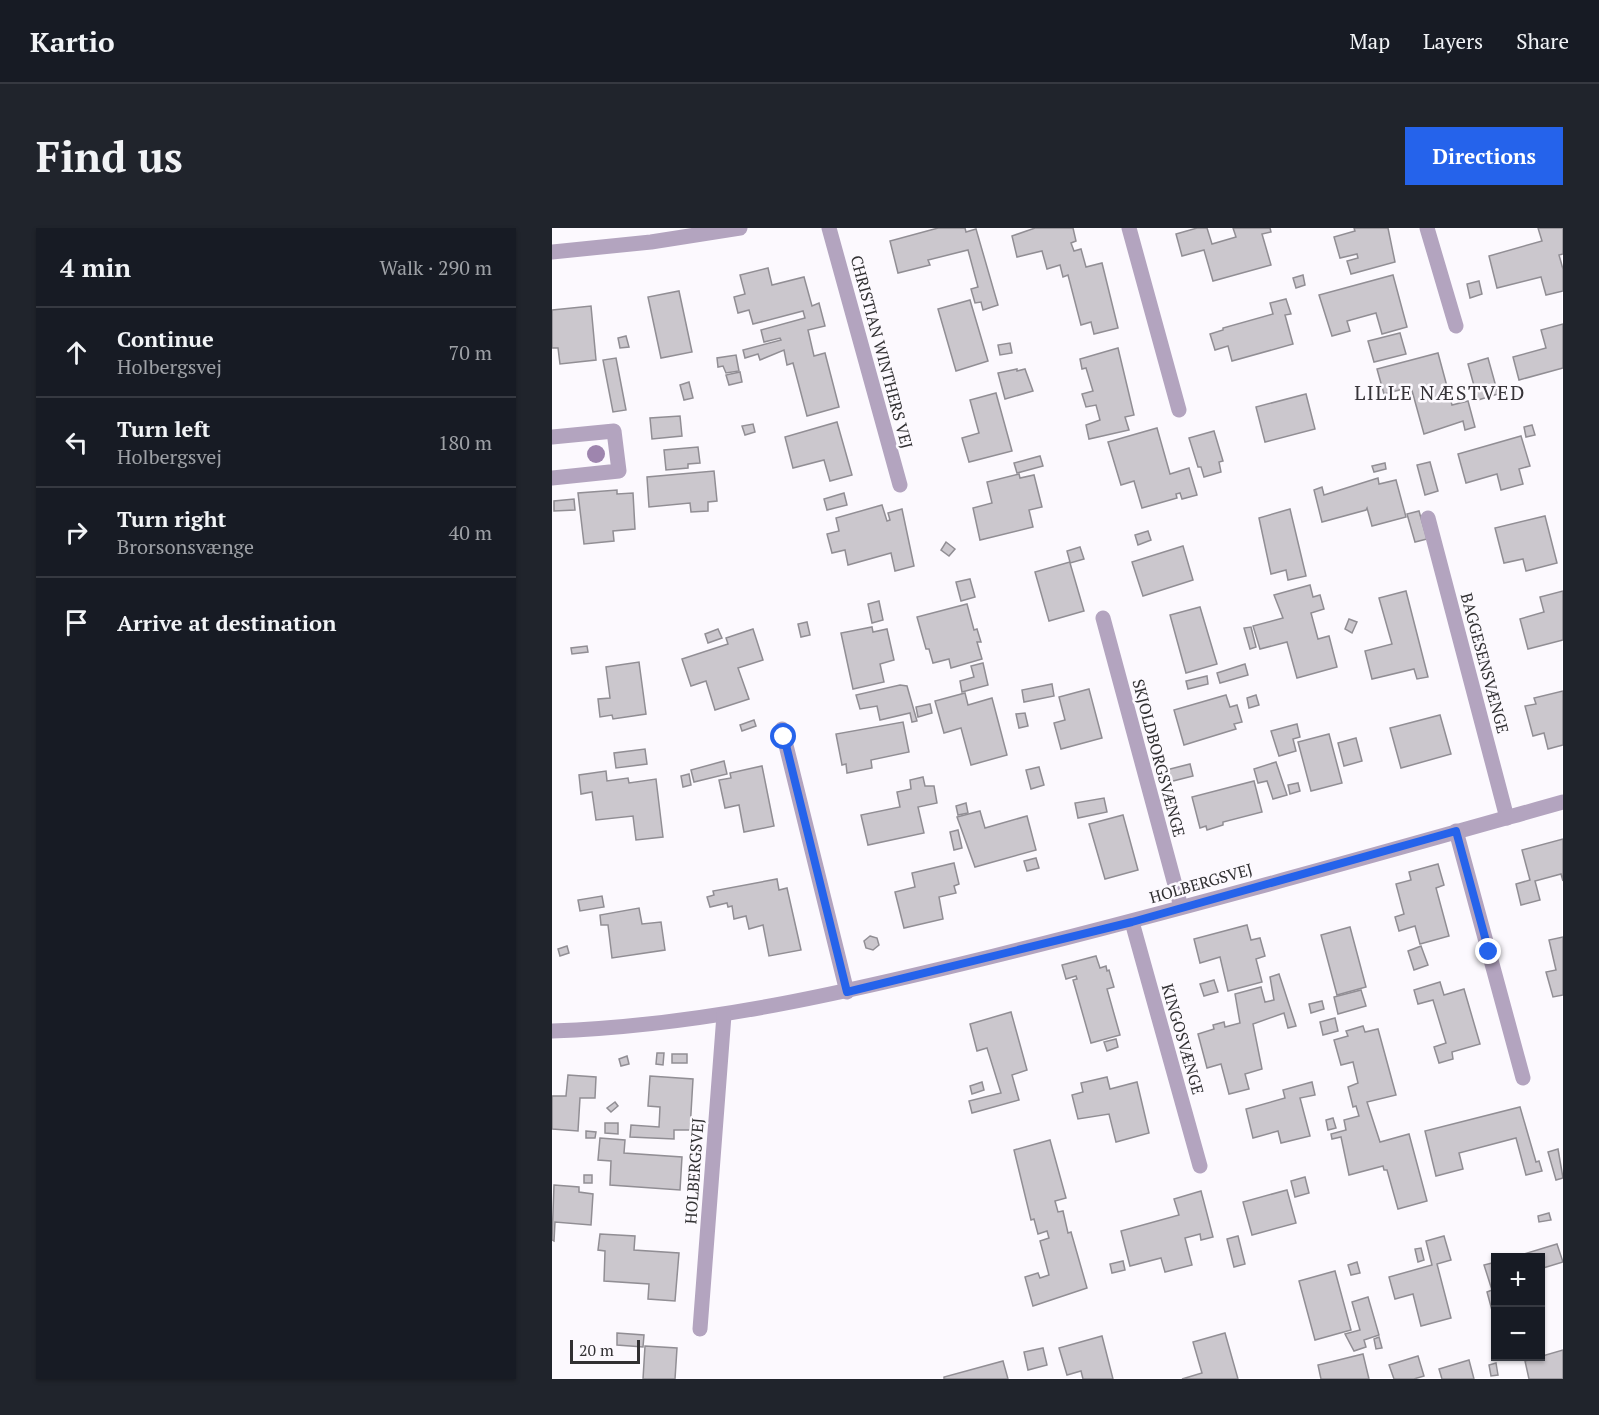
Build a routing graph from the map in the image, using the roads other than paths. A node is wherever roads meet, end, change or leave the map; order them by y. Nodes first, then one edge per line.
1 (740, 228) edge
2 (830, 228) edge
3 (1129, 228) edge
4 (1427, 228) edge
5 (552, 252) edge
6 (1455, 326) dead end
7 (1179, 410) dead end
8 (552, 437) edge
9 (552, 478) edge
10 (900, 485) dead end
11 (1428, 518) dead end
12 (1103, 618) dead end
13 (782, 729) dead end
14 (1563, 802) edge
15 (1508, 818) junction
16 (1456, 831) junction
17 (1181, 906) junction
18 (1132, 922) junction
19 (847, 992) junction
20 (724, 1015) junction
21 (552, 1031) edge
22 (1523, 1078) dead end
23 (1200, 1166) dead end
24 (700, 1329) dead end

1 - 5 street
2 - 10 street, CHRISTIAN WINTHERS VEJ
3 - 7 street
4 - 6 street
8 - 9 street
11 - 15 street, BAGGESENSVÆNGE
12 - 17 street, SKJOLDBORGSVÆNGE
13 - 19 street
14 - 15 street, HOLBERGSVEJ
15 - 16 street, HOLBERGSVEJ
16 - 17 street, HOLBERGSVEJ
16 - 22 street
17 - 18 street, HOLBERGSVEJ
18 - 19 street, HOLBERGSVEJ
18 - 23 street, KINGOSVÆNGE
19 - 20 street, HOLBERGSVEJ
20 - 21 street, HOLBERGSVEJ
20 - 24 street, HOLBERGSVEJ

